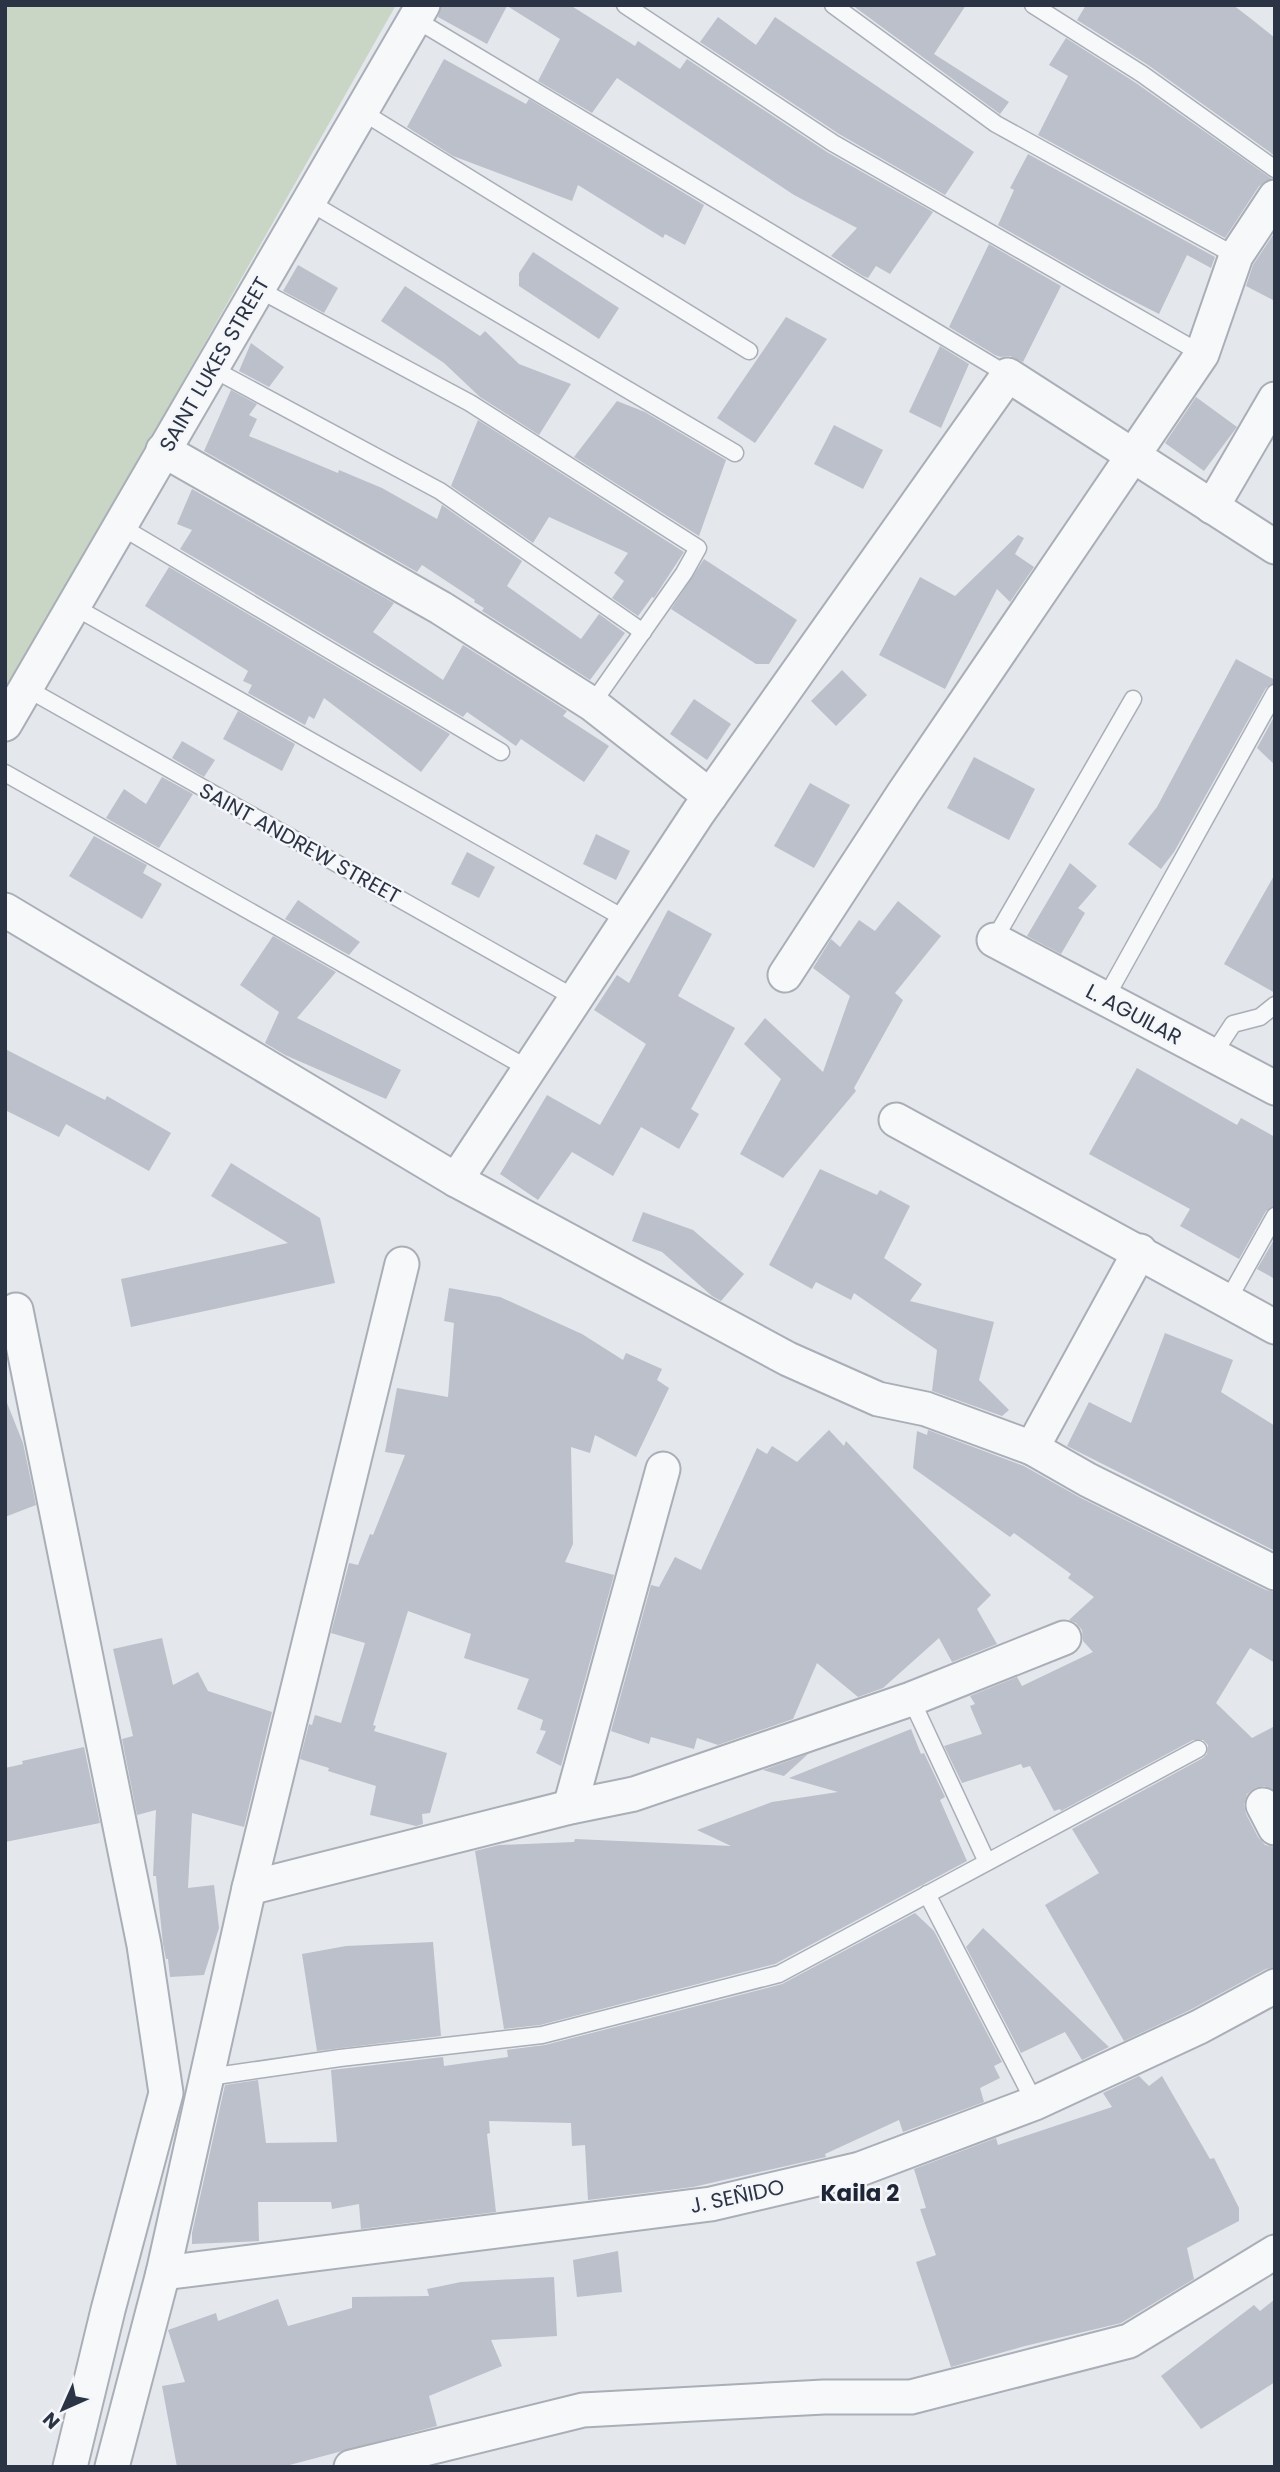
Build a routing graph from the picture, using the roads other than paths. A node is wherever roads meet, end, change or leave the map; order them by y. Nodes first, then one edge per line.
1 (625, 5) edge
2 (833, 5) edge
3 (1032, 5) edge
4 (419, 12) edge
5 (361, 111) junction
6 (1275, 169) edge
7 (1275, 197) edge
8 (309, 202) junction
9 (1236, 256) junction
10 (258, 289) junction
11 (749, 351) dead end
12 (1202, 354) junction
13 (211, 368) junction
14 (1008, 375) junction
15 (1275, 398) edge
16 (163, 450) junction
17 (735, 453) dead end
18 (1131, 456) junction
19 (1212, 507) junction
20 (120, 526) junction
21 (1275, 547) edge
22 (73, 606) junction
23 (643, 632) junction
24 (26, 688) junction
25 (1275, 694) edge
26 (1133, 699) dead end
27 (592, 704) junction
28 (5, 724) edge
29 (501, 752) dead end
30 (5, 773) edge
31 (710, 796) junction
32 (5, 910) edge
33 (627, 920) junction
34 (994, 940) joint
35 (785, 975) dead end
36 (575, 999) junction
37 (1105, 999) junction
38 (1275, 1005) edge
39 (1213, 1056) junction
40 (529, 1069) junction
41 (1275, 1088) edge
42 (896, 1120) dead end
43 (456, 1180) junction
44 (1275, 1216) edge
45 (1140, 1251) junction
46 (402, 1264) dead end
47 (1228, 1300) junction
48 (16, 1310) dead end
49 (1275, 1327) edge
50 (1032, 1448) junction
51 (663, 1469) dead end
52 (1275, 1573) edge
53 (1064, 1638) dead end
54 (911, 1699) junction
55 (1198, 1749) dead end
56 (570, 1807) junction
57 (987, 1862) junction
58 (249, 1888) junction
59 (927, 1894) junction
60 (1275, 1986) edge
61 (209, 2077) junction
62 (1035, 2103) junction
63 (1275, 2252) edge
64 (163, 2273) junction
65 (70, 2467) edge
66 (112, 2467) edge
67 (351, 2467) edge

1 - 12 lane
2 - 9 lane
3 - 6 lane
4 - 5 street, SAINT LUKES STREET
4 - 14 lane
5 - 8 street, SAINT LUKES STREET
5 - 11 lane
7 - 9 street
8 - 10 street, SAINT LUKES STREET
8 - 17 lane
9 - 12 street
10 - 13 street, SAINT LUKES STREET
10 - 23 lane
12 - 18 street
13 - 16 street, SAINT LUKES STREET
13 - 23 lane
14 - 18 street
14 - 31 street
15 - 19 street
16 - 20 street, SAINT LUKES STREET
16 - 27 street
18 - 19 street
18 - 35 street
19 - 21 street
20 - 22 street, SAINT LUKES STREET
20 - 29 lane
22 - 24 street, SAINT LUKES STREET
22 - 33 lane
23 - 27 lane
24 - 28 street, SAINT LUKES STREET
24 - 36 lane, SAINT ANDREW STREET
25 - 37 lane
26 - 34 lane
27 - 31 street
30 - 40 lane
31 - 33 street
32 - 43 street
33 - 36 street
34 - 37 street, L. AGUILAR
36 - 40 street
37 - 39 street, L. AGUILAR
38 - 39 lane
39 - 41 street, L. AGUILAR
40 - 43 street
42 - 45 street
43 - 50 street
44 - 47 lane
45 - 47 street
45 - 50 street
46 - 58 street
47 - 49 street
48 - 65 street
50 - 52 street
51 - 56 street
53 - 54 street
54 - 56 street
54 - 57 lane
55 - 57 lane
56 - 58 street
57 - 59 lane
58 - 61 street
59 - 61 lane
59 - 62 lane
60 - 62 street, J. SEÑIDO
61 - 64 street
62 - 64 street, J. SEÑIDO
63 - 67 street
64 - 66 street

